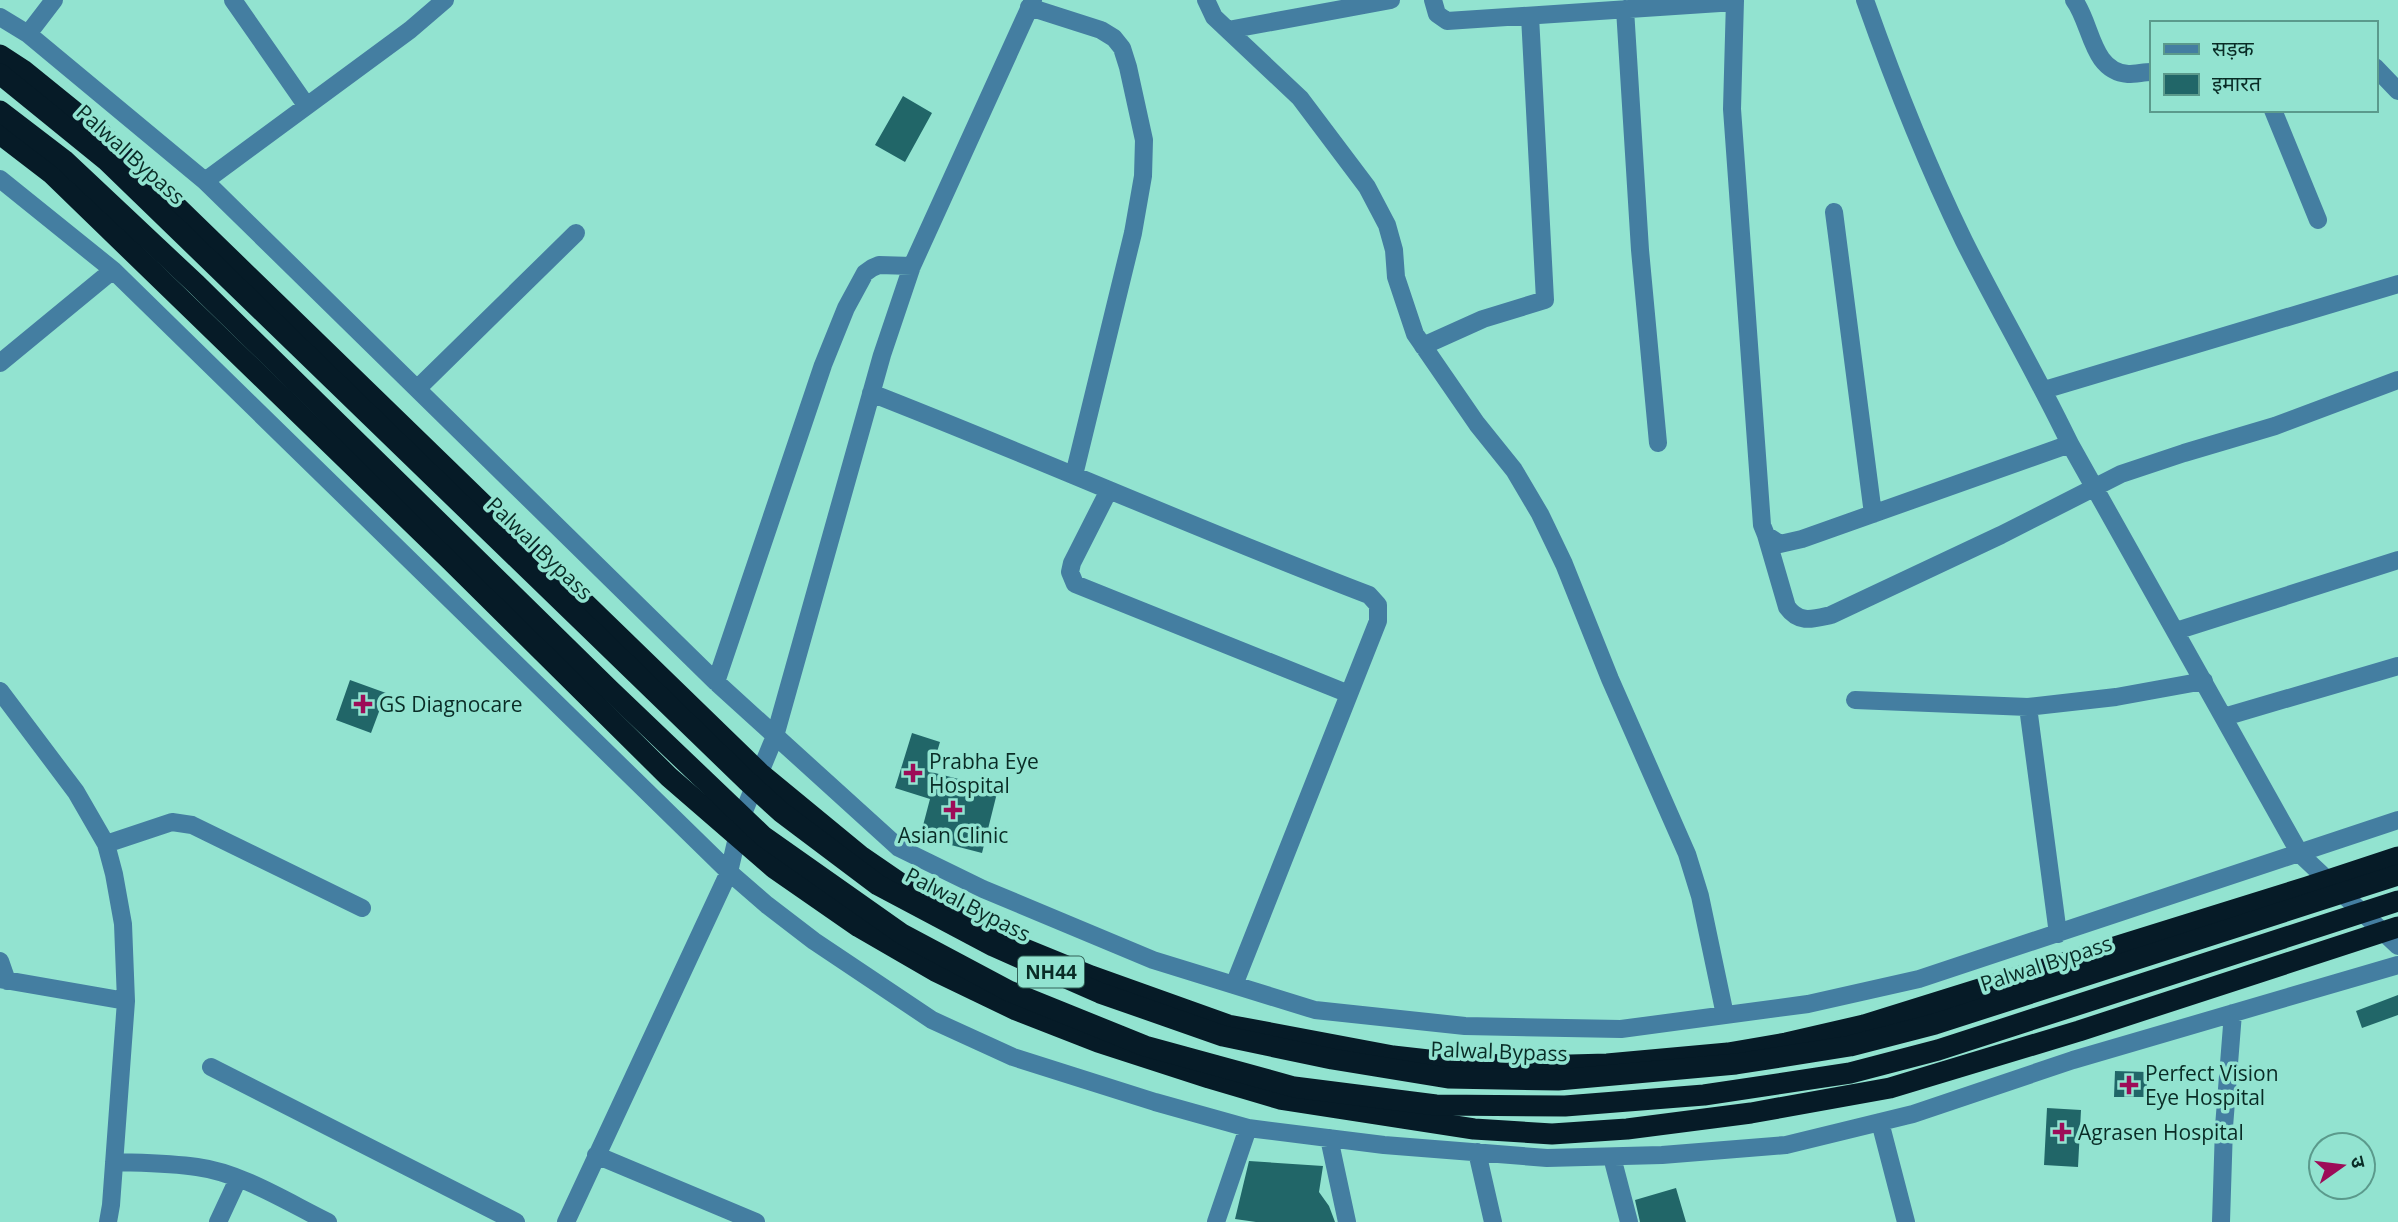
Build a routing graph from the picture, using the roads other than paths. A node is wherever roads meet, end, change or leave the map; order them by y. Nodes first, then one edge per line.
1 (54, 0) edge
2 (233, 0) edge
3 (445, 0) edge
4 (1206, 0) edge
5 (1391, 0) edge
6 (1433, 0) edge
7 (1865, 0) edge
8 (2074, 0) edge
9 (1735, 1) edge
10 (1031, 4) edge
11 (1625, 9) junction
12 (1530, 16) junction
13 (0, 17) edge
14 (1228, 30) junction
15 (28, 34) junction
16 (0, 55) edge
17 (2377, 69) edge
18 (2150, 72) edge
19 (0, 74) edge
20 (2398, 91) edge
21 (306, 105) junction
22 (0, 111) edge
23 (2274, 112) edge
24 (0, 134) edge
25 (0, 179) edge
26 (205, 181) junction
27 (1834, 212) dead end
28 (2318, 220) dead end
29 (576, 233) dead end
30 (912, 266) junction
31 (113, 270) junction
32 (2398, 284) edge
33 (1423, 346) junction
34 (0, 363) edge
35 (2398, 380) edge
36 (417, 389) junction
37 (2044, 390) junction
38 (871, 393) junction
39 (1658, 443) dead end
40 (2070, 444) junction
41 (1074, 475) junction
42 (2095, 485) junction
43 (1109, 491) junction
44 (1873, 514) junction
45 (1766, 535) junction
46 (2398, 560) edge
47 (2176, 631) junction
48 (2398, 666) edge
49 (2204, 681) junction
50 (716, 682) junction
51 (0, 691) edge
52 (1349, 694) junction
53 (1855, 700) dead end
54 (2028, 707) junction
55 (2224, 717) junction
56 (775, 736) junction
57 (760, 773) junction
58 (2398, 820) edge
59 (738, 836) junction
60 (106, 844) junction
61 (2300, 854) junction
62 (2398, 857) edge
63 (729, 872) junction
64 (2398, 875) edge
65 (2328, 880) junction
66 (2398, 901) edge
67 (362, 908) dead end
68 (2058, 934) junction
69 (2393, 935) edge
70 (0, 961) edge
71 (2398, 965) edge
72 (3, 980) edge
73 (1234, 985) junction
74 (126, 1001) junction
75 (2233, 1013) junction
76 (1725, 1015) junction
77 (211, 1067) dead end
78 (1880, 1122) junction
79 (1248, 1128) junction
80 (1329, 1138) junction
81 (1477, 1152) junction
82 (596, 1155) junction
83 (1612, 1157) junction
84 (114, 1162) junction
85 (238, 1179) junction
86 (108, 1222) edge
87 (218, 1222) edge
88 (328, 1222) edge
89 (516, 1222) edge
90 (566, 1222) edge
91 (756, 1222) edge
92 (1216, 1222) edge
93 (1347, 1222) edge
94 (1493, 1222) edge
95 (1629, 1222) edge
96 (1906, 1222) edge
97 (2221, 1222) edge

1 - 15 street
2 - 21 street
3 - 21 street
4 - 14 street
5 - 14 street
6 - 12 street
7 - 37 street
8 - 18 street
9 - 11 street
9 - 45 street
10 - 30 street
10 - 41 street
11 - 12 street
11 - 39 street
12 - 33 street
13 - 15 street
14 - 33 street
15 - 26 street
16 - 57 highway
17 - 20 street
19 - 64 highway, Palwal Bypass / NH44, bridge
21 - 26 street
22 - 66 highway, NH44, bridge
23 - 28 street
24 - 59 highway
25 - 31 street
26 - 36 street
27 - 44 street
29 - 36 street
30 - 38 street
30 - 50 street
31 - 34 street
31 - 63 street
32 - 37 street
33 - 76 street
35 - 42 street
36 - 50 street
37 - 40 street
38 - 41 street
38 - 56 street
40 - 42 street
40 - 44 street
41 - 43 street
42 - 45 street
42 - 47 street
43 - 52 street
43 - 52 street
44 - 45 street
46 - 47 street
47 - 49 street
48 - 55 street
49 - 54 street
49 - 55 street
50 - 56 street
51 - 60 street
52 - 73 street
53 - 54 street
54 - 68 street
55 - 61 street
56 - 57 street
56 - 73 street
57 - 59 street
57 - 65 highway
58 - 61 street
59 - 63 street
59 - 69 highway
60 - 67 street
60 - 74 street
61 - 65 street
61 - 68 street
62 - 65 highway
63 - 79 street
63 - 82 street
65 - 69 street
68 - 76 street
70 - 72 street
71 - 75 street
72 - 74 street
73 - 76 street
74 - 84 street
75 - 78 street
75 - 97 street
77 - 89 street
78 - 83 street
78 - 96 street
79 - 80 street
79 - 92 street
80 - 81 street
80 - 93 street
81 - 83 street
81 - 94 street
82 - 90 street
82 - 91 street
83 - 95 street
84 - 85 street
84 - 86 street
85 - 87 street
85 - 88 street

